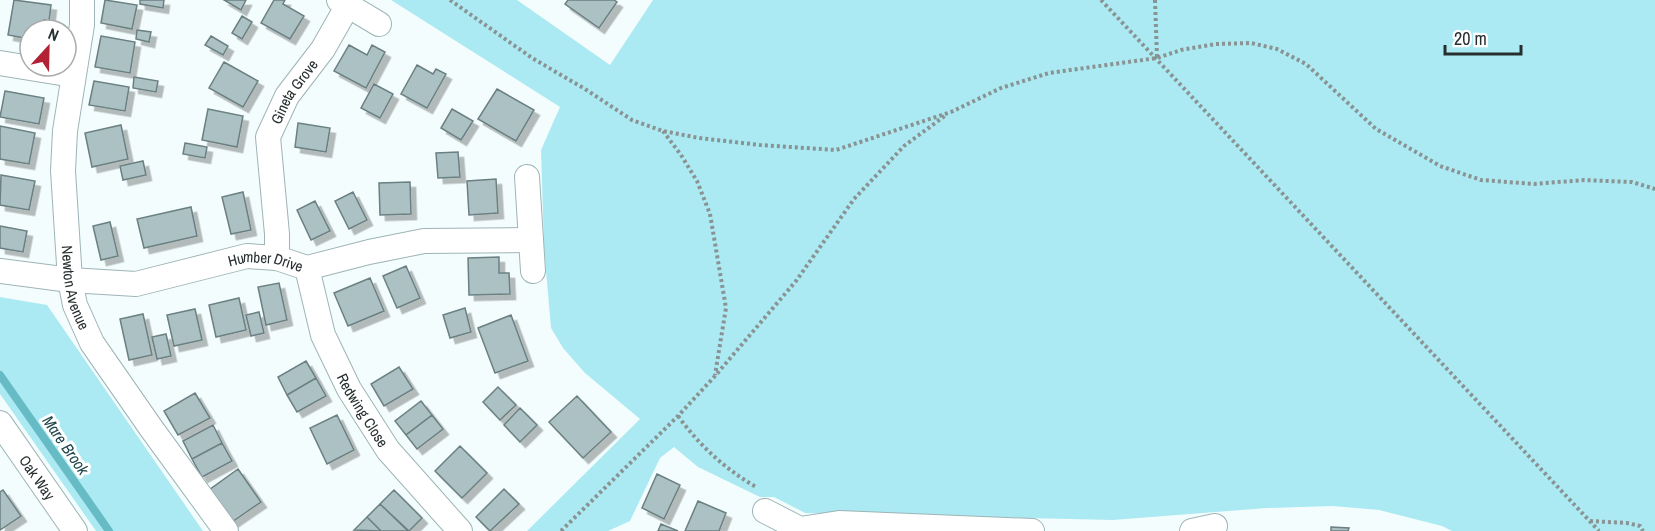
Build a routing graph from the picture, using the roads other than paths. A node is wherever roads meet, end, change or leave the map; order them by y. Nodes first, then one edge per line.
1 (82, 0) edge
2 (344, 2) edge
3 (380, 24) dead end
4 (78, 46) edge
5 (0, 63) edge
6 (18, 66) edge
7 (74, 78) edge
8 (527, 177) dead end
9 (531, 240) junction
10 (277, 258) junction
11 (307, 268) junction
12 (0, 271) edge
13 (533, 271) dead end
14 (70, 280) junction
15 (0, 423) edge
16 (762, 500) road end
17 (800, 530) edge
18 (75, 531) edge
19 (226, 531) edge
20 (460, 531) edge
21 (1006, 531) edge
22 (1032, 531) edge

1 - 4 street, Newton Avenue
2 - 3 street, Gineta Grove
2 - 10 street, Gineta Grove
5 - 6 street
7 - 14 street, Newton Avenue
8 - 9 street
9 - 11 street, Humber Drive
9 - 13 street
10 - 11 street, Humber Drive
10 - 14 street, Humber Drive
11 - 20 street, Redwing Close
12 - 14 street, Humber Drive
14 - 19 street, Newton Avenue
15 - 18 street, Oak Way
16 - 17 street
17 - 21 street
21 - 22 street

